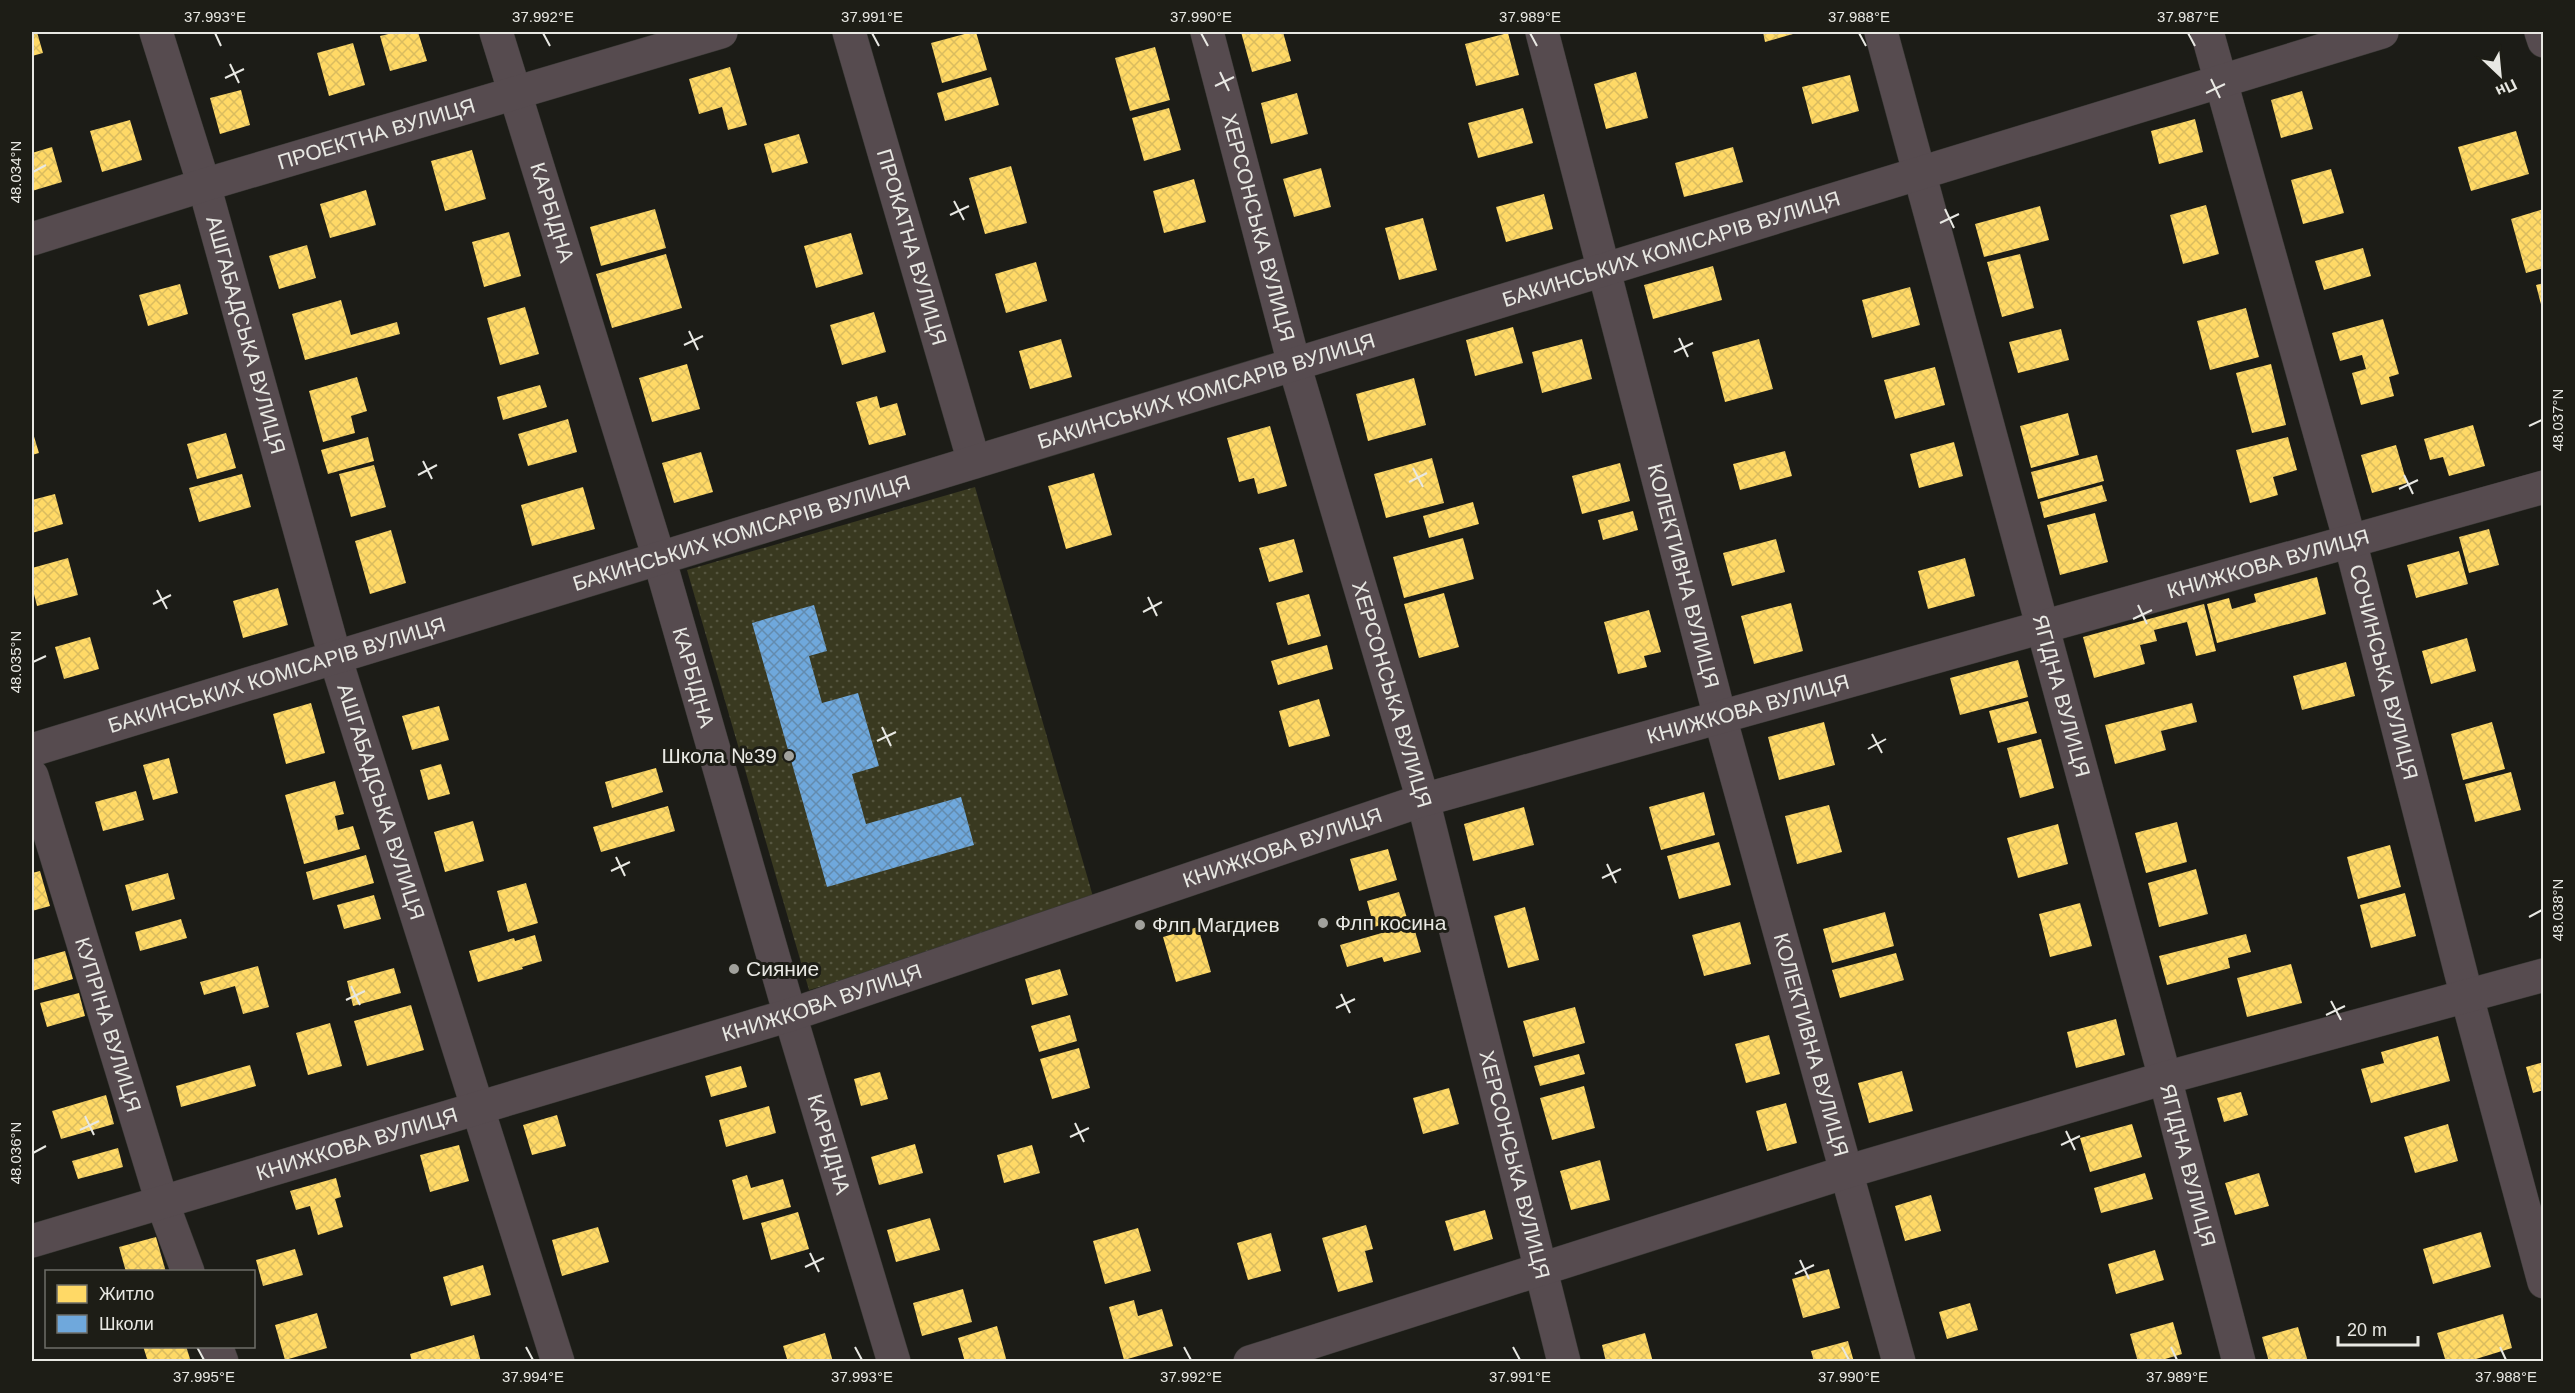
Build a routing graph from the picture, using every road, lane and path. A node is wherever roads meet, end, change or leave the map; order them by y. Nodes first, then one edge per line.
1 (156, 32) edge
2 (496, 32) edge
3 (721, 32) edge
4 (849, 32) edge
5 (1207, 32) edge
6 (1542, 32) edge
7 (1881, 32) edge
8 (2207, 32) edge
9 (2382, 32) edge
10 (2541, 32) edge
11 (2544, 41) edge
12 (2221, 81) junction
13 (514, 94) junction
14 (1920, 173) junction
15 (204, 185) junction
16 (32, 239) edge
17 (1603, 270) junction
18 (1294, 364) junction
19 (974, 462) junction
20 (2544, 487) edge
21 (2350, 541) junction
22 (659, 558) junction
23 (2041, 627) junction
24 (335, 657) junction
25 (1720, 717) junction
26 (32, 750) edge
27 (32, 776) edge
28 (1423, 800) junction
29 (2544, 975) edge
30 (2467, 997) junction
31 (790, 1015) junction
32 (2165, 1078) junction
33 (477, 1107) junction
34 (1846, 1172) junction
35 (162, 1202) junction
36 (32, 1241) edge
37 (187, 1270) edge
38 (1540, 1270) junction
39 (2544, 1282) edge
40 (216, 1348) edge
41 (222, 1362) edge
42 (558, 1362) edge
43 (894, 1362) edge
44 (1250, 1362) edge
45 (1564, 1362) edge
46 (1899, 1362) edge
47 (2239, 1362) edge

1 - 15 street, АШГАБАДСЬКА ВУЛИЦЯ
2 - 13 street, КАРБІДНА
3 - 13 street, ПРОЕКТНА ВУЛИЦЯ
4 - 19 street, ПРОКАТНА ВУЛИЦЯ
5 - 18 street, ХЕРСОНСЬКА ВУЛИЦЯ
6 - 17 street, КОЛЕКТИВНА ВУЛИЦЯ
7 - 14 street, ЯГІДНА ВУЛИЦЯ
8 - 12 street, СОЧИНСЬКА ВУЛИЦЯ
9 - 12 street, БАКИНСЬКИХ КОМІСАРІВ ВУЛИЦЯ
10 - 11 street
12 - 14 street, БАКИНСЬКИХ КОМІСАРІВ ВУЛИЦЯ
12 - 21 street, СОЧИНСЬКА ВУЛИЦЯ
13 - 15 street, ПРОЕКТНА ВУЛИЦЯ
13 - 22 street, КАРБІДНА
14 - 17 street, БАКИНСЬКИХ КОМІСАРІВ ВУЛИЦЯ
14 - 23 street, ЯГІДНА ВУЛИЦЯ
15 - 16 street, ПРОЕКТНА ВУЛИЦЯ
15 - 24 street, АШГАБАДСЬКА ВУЛИЦЯ
17 - 18 street, БАКИНСЬКИХ КОМІСАРІВ ВУЛИЦЯ
17 - 25 street, КОЛЕКТИВНА ВУЛИЦЯ
18 - 19 street, БАКИНСЬКИХ КОМІСАРІВ ВУЛИЦЯ
18 - 28 street, ХЕРСОНСЬКА ВУЛИЦЯ
19 - 22 street, БАКИНСЬКИХ КОМІСАРІВ ВУЛИЦЯ
20 - 21 street, КНИЖКОВА ВУЛИЦЯ
21 - 23 street, КНИЖКОВА ВУЛИЦЯ
21 - 30 street, СОЧИНСЬКА ВУЛИЦЯ
22 - 24 street, БАКИНСЬКИХ КОМІСАРІВ ВУЛИЦЯ
22 - 31 street, КАРБІДНА
23 - 25 street, КНИЖКОВА ВУЛИЦЯ
23 - 32 street, ЯГІДНА ВУЛИЦЯ
24 - 26 street, БАКИНСЬКИХ КОМІСАРІВ ВУЛИЦЯ
24 - 33 street, АШГАБАДСЬКА ВУЛИЦЯ
25 - 28 street, КНИЖКОВА ВУЛИЦЯ
25 - 34 street, КОЛЕКТИВНА ВУЛИЦЯ
27 - 35 street, КУПРІНА ВУЛИЦЯ
28 - 31 street, КНИЖКОВА ВУЛИЦЯ
28 - 38 street, ХЕРСОНСЬКА ВУЛИЦЯ
29 - 30 street
30 - 32 street
30 - 39 street, СОЧИНСЬКА ВУЛИЦЯ
31 - 33 street, КНИЖКОВА ВУЛИЦЯ
31 - 43 street, КАРБІДНА
32 - 34 street
32 - 47 street, ЯГІДНА ВУЛИЦЯ
33 - 35 street, КНИЖКОВА ВУЛИЦЯ
33 - 42 street, АШГАБАДСЬКА ВУЛИЦЯ
34 - 38 street
34 - 46 street, КОЛЕКТИВНА ВУЛИЦЯ
35 - 36 street, КНИЖКОВА ВУЛИЦЯ
35 - 37 street, КУПРІНА ВУЛИЦЯ
38 - 44 street
38 - 45 street, ХЕРСОНСЬКА ВУЛИЦЯ
40 - 41 street

